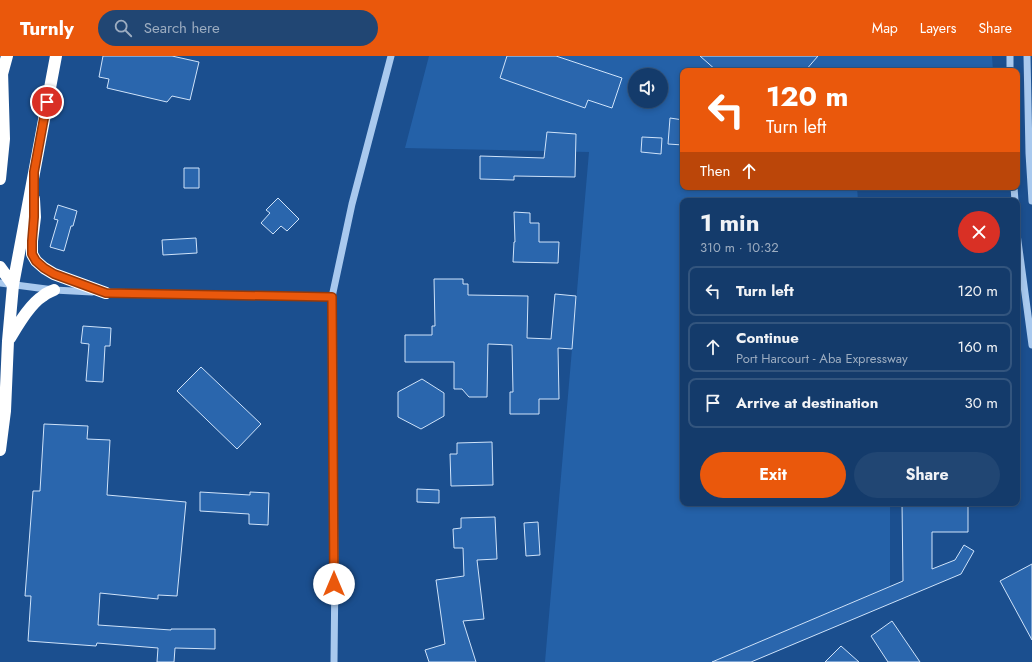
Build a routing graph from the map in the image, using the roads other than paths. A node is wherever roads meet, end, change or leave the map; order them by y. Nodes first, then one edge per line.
1 (7, 56) edge
2 (56, 56) edge
3 (391, 56) edge
4 (1010, 56) edge
5 (1027, 56) edge
6 (1010, 68) edge
7 (2, 71) junction
8 (0, 83) edge
9 (34, 172) junction
10 (0, 180) edge
11 (1032, 201) edge
12 (1020, 256) edge
13 (0, 267) edge
14 (0, 283) edge
15 (13, 285) junction
16 (54, 290) junction
17 (106, 293) junction
18 (332, 297) junction
19 (8, 341) junction
20 (1032, 345) edge
21 (0, 450) edge
22 (334, 662) edge

1 - 7 highway
2 - 9 highway
3 - 18 street
4 - 6 street
5 - 11 street
7 - 8 highway
7 - 10 highway
9 - 15 highway
9 - 17 highway
12 - 20 street
13 - 15 highway
14 - 15 street
15 - 16 street
15 - 19 highway
16 - 17 street
16 - 19 highway
17 - 18 street
18 - 22 street
19 - 21 highway

